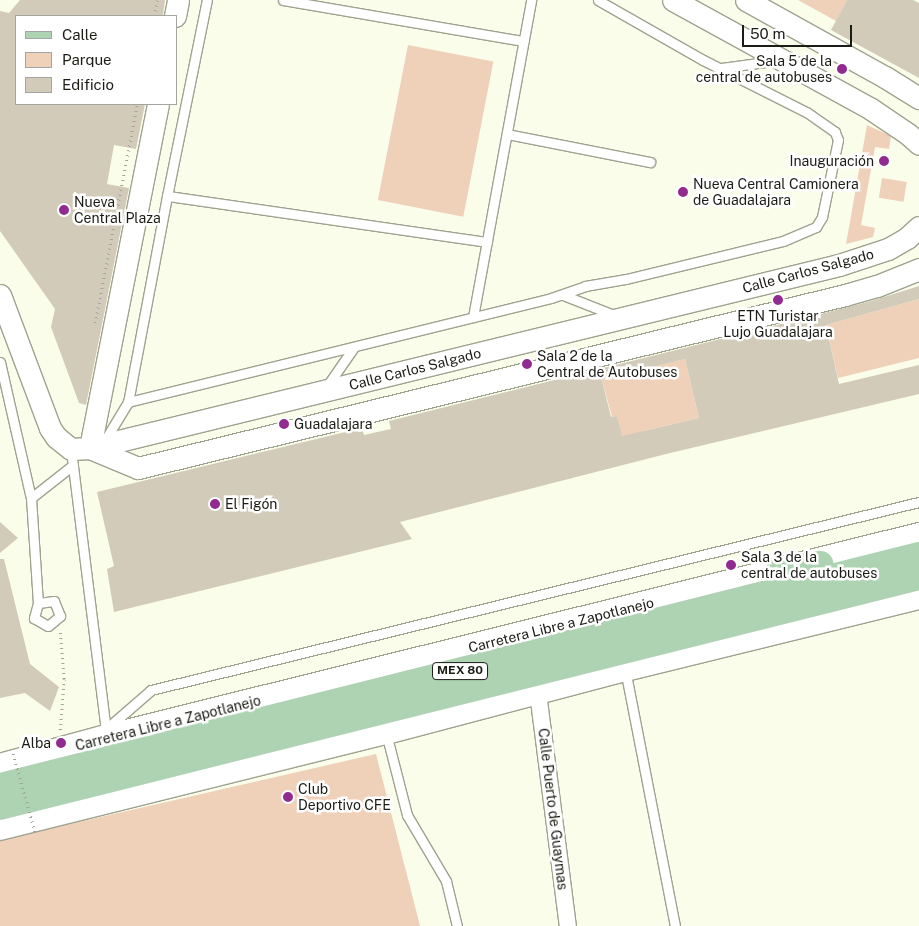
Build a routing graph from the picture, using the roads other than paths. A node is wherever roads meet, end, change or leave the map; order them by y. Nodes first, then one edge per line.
1 (178, 0) edge
2 (207, 0) edge
3 (283, 0) edge
4 (531, 0) edge
5 (598, 0) edge
6 (673, 0) edge
7 (746, 0) edge
8 (175, 15) edge
9 (524, 41) junction
10 (781, 60) junction
11 (720, 68) junction
12 (919, 98) edge
13 (158, 105) edge
14 (507, 134) junction
15 (919, 144) edge
16 (650, 162) dead end
17 (167, 196) junction
18 (919, 228) edge
19 (487, 242) junction
20 (919, 269) edge
21 (0, 295) edge
22 (563, 295) junction
23 (473, 317) junction
24 (622, 318) junction
25 (354, 347) junction
26 (0, 362) edge
27 (324, 391) junction
28 (128, 402) junction
29 (83, 452) junction
30 (32, 498) junction
31 (919, 502) edge
32 (919, 535) edge
33 (919, 547) edge
34 (919, 555) edge
35 (778, 571) junction
36 (919, 577) edge
37 (919, 598) edge
38 (38, 603) junction
39 (625, 669) junction
40 (538, 693) junction
41 (386, 732) junction
42 (106, 733) junction
43 (6, 758) edge
44 (0, 786) edge
45 (0, 807) edge
46 (0, 828) edge
47 (457, 926) edge
48 (568, 926) edge
49 (675, 926) edge

1 - 8 street
2 - 17 lane
3 - 9 lane
4 - 9 lane
5 - 11 lane
6 - 10 street
7 - 12 street
9 - 14 lane
10 - 11 lane
10 - 15 street
11 - 22 lane
13 - 29 street
14 - 16 lane
14 - 19 lane
17 - 19 lane
17 - 28 lane
18 - 24 street, Calle Carlos Salgado
19 - 23 lane
20 - 29 street
21 - 29 street
22 - 23 lane
22 - 24 lane
23 - 25 lane
24 - 27 street, Calle Carlos Salgado
25 - 27 lane
25 - 28 lane
26 - 30 lane
27 - 29 street, Calle Carlos Salgado
28 - 29 lane
29 - 30 lane
29 - 42 lane
30 - 38 lane
31 - 42 lane
32 - 35 main road, Carretera Libre a Zapotlanejo
33 - 35 main road
34 - 44 main road, Carretera Libre a Zapotlanejo / MEX 80
35 - 42 main road, Carretera Libre a Zapotlanejo
36 - 45 main road, MEX 80
37 - 39 main road
38 - 38 lane
39 - 40 main road
39 - 49 lane
40 - 41 main road
40 - 48 street, Calle Puerto de Guaymas
41 - 46 main road
41 - 47 lane
42 - 43 main road, Carretera Libre a Zapotlanejo

